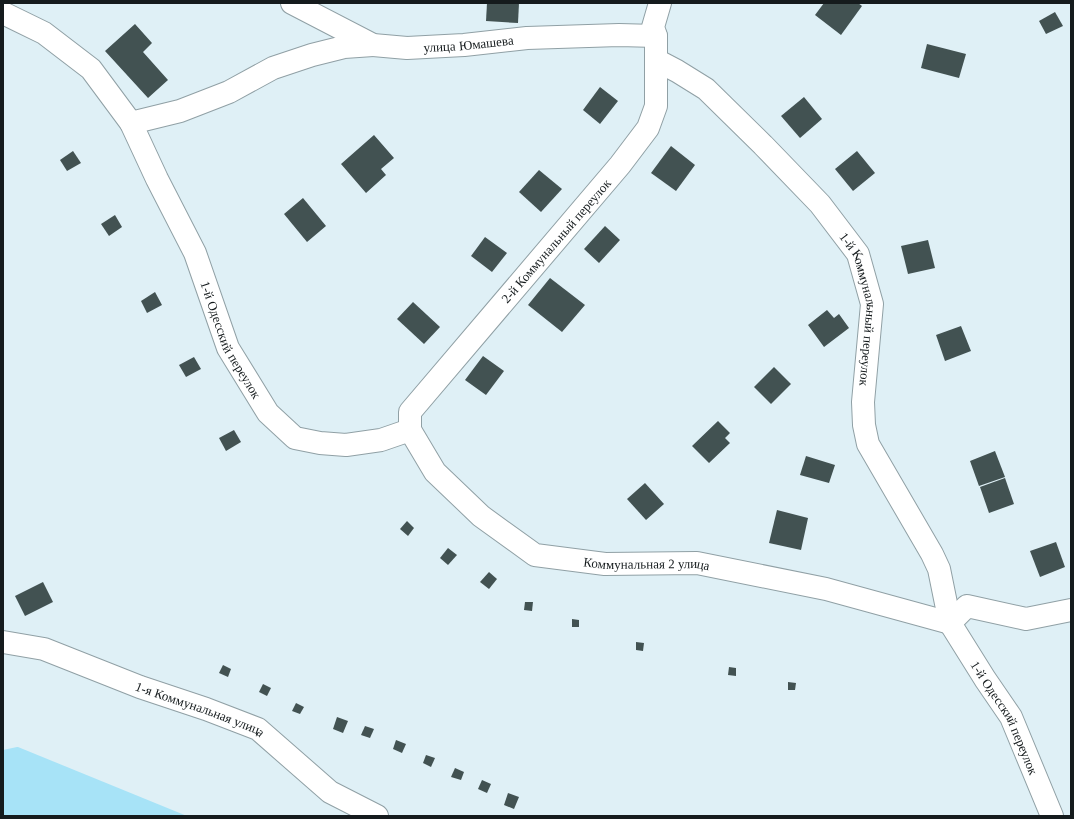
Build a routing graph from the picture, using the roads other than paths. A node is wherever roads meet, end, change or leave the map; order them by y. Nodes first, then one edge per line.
1 (292, 3) edge
2 (660, 3) edge
3 (3, 13) edge
4 (373, 45) junction
5 (656, 49) junction
6 (132, 124) junction
7 (410, 421) junction
8 (1071, 610) edge
9 (950, 623) junction
10 (3, 642) edge
11 (377, 816) edge
12 (1052, 816) edge

1 - 4 street, улица Юмашева
2 - 5 street
3 - 6 street, 1-й Одесский переулок
4 - 5 street, улица Юмашева
4 - 6 street
5 - 7 street, 2-й Коммунальный переулок
5 - 9 street, 1-й Коммунальный переулок
6 - 7 street, 1-й Одесский переулок
7 - 9 street, Коммунальная 2 улица
8 - 9 street
9 - 12 street, 1-й Одесский переулок
10 - 11 street, 1-я Коммунальная улица

